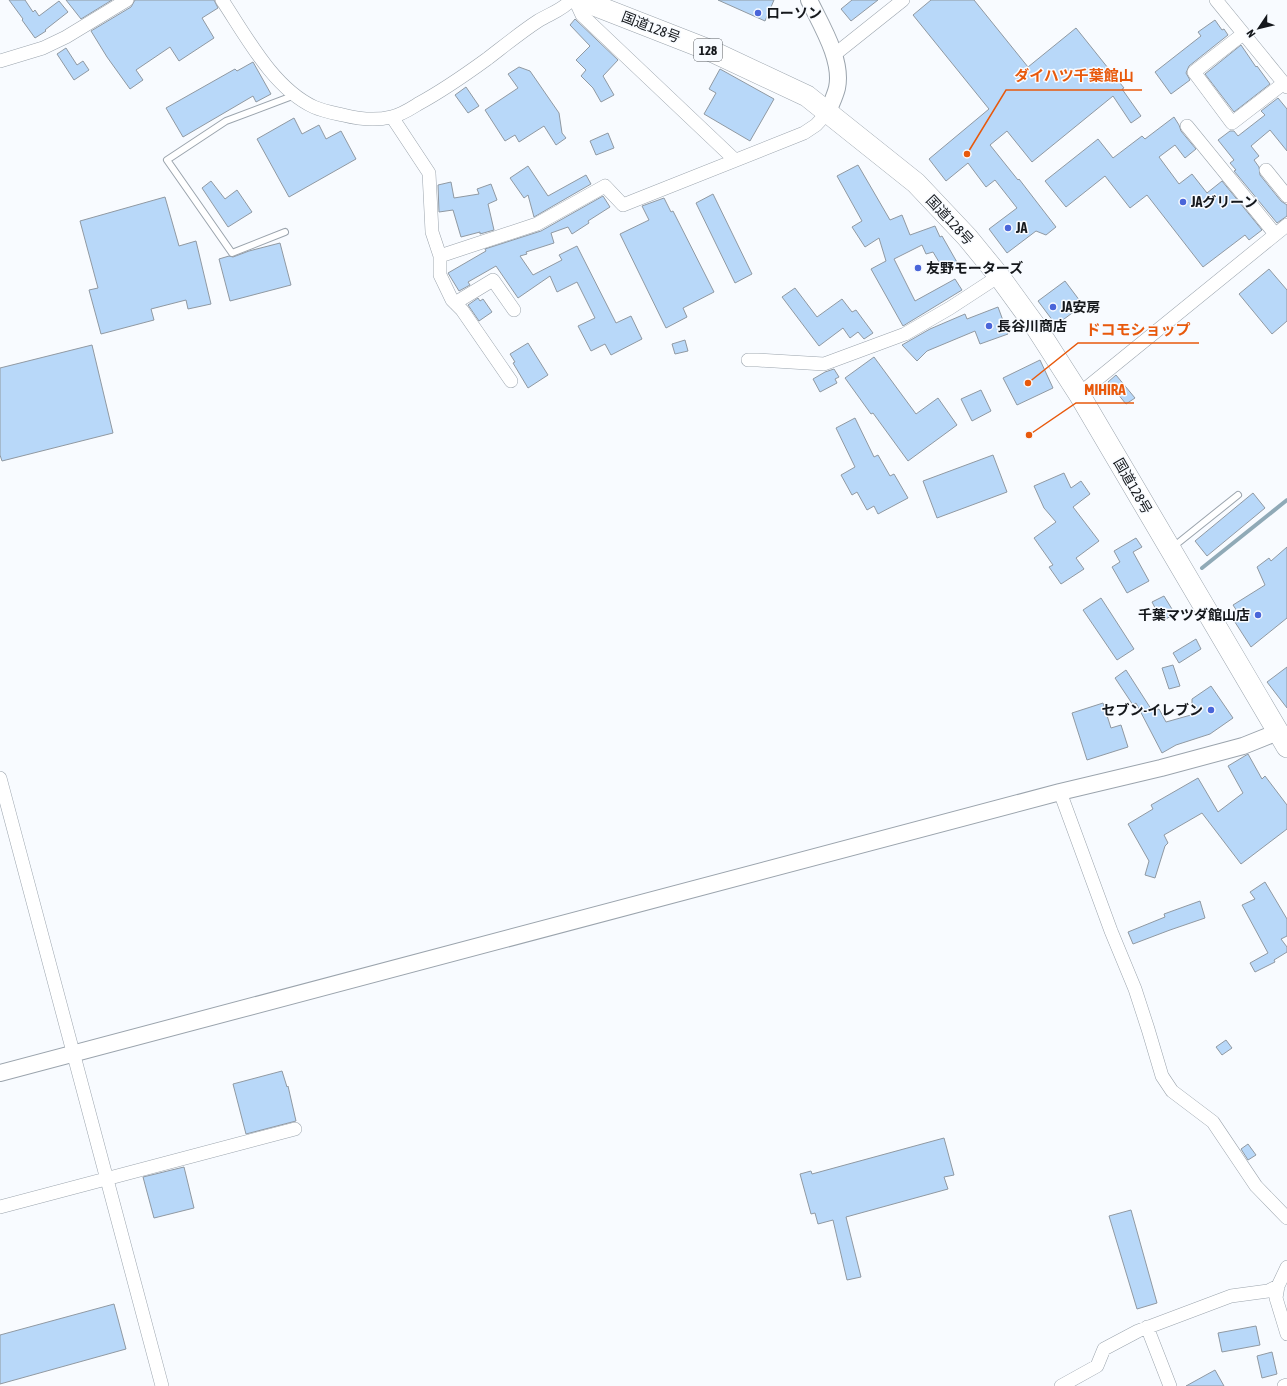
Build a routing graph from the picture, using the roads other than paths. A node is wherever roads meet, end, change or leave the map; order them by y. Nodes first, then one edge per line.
1 (127, 0) edge
2 (222, 0) edge
3 (571, 0) edge
4 (575, 0) edge
5 (581, 0) edge
6 (809, 0) edge
7 (903, 0) edge
8 (1216, 0) edge
9 (1243, 34) junction
10 (834, 55) junction
11 (0, 61) edge
12 (1285, 86) edge
13 (295, 95) junction
14 (828, 112) junction
15 (392, 117) junction
16 (1187, 126) dead end
17 (735, 160) junction
18 (1266, 170) dead end
19 (1287, 196) edge
20 (1287, 225) edge
21 (285, 232) dead end
22 (1275, 234) junction
23 (440, 256) junction
24 (999, 276) junction
25 (455, 303) junction
26 (514, 310) dead end
27 (748, 360) dead end
28 (511, 381) dead end
29 (1079, 394) junction
30 (1238, 495) dead end
31 (1170, 550) junction
32 (1282, 740) edge
33 (0, 778) edge
34 (1060, 792) junction
35 (73, 1053) junction
36 (0, 1073) edge
37 (295, 1129) dead end
38 (106, 1178) junction
39 (0, 1207) edge
40 (1287, 1218) edge
41 (1287, 1267) edge
42 (1278, 1286) junction
43 (1147, 1327) junction
44 (1287, 1334) edge
45 (162, 1386) edge
46 (1061, 1386) edge
47 (1170, 1386) edge
48 (1284, 1386) edge
49 (1287, 1386) edge

1 - 11 street
2 - 13 street
3 - 15 street
4 - 17 street
5 - 14 highway, 国道128号 / 128
6 - 10 street
7 - 10 street
8 - 9 street
9 - 12 street
9 - 12 street
10 - 14 street
13 - 15 street
13 - 21 lane
14 - 17 street
14 - 24 highway, 国道128号 / 128
15 - 23 street
16 - 22 street
17 - 23 street
18 - 19 street
20 - 22 street
22 - 29 street
23 - 25 street
24 - 27 street
24 - 29 highway, 国道128号 / 128
25 - 26 street
25 - 28 street
29 - 31 highway, 国道128号 / 128
30 - 31 lane
31 - 32 highway, 国道128号 / 128
32 - 34 street
33 - 35 street
34 - 35 street
34 - 40 street
35 - 36 street
35 - 38 street
37 - 38 street
38 - 39 street
38 - 45 street
41 - 42 street
42 - 43 street
42 - 44 street
43 - 46 street
43 - 47 street
48 - 49 street

